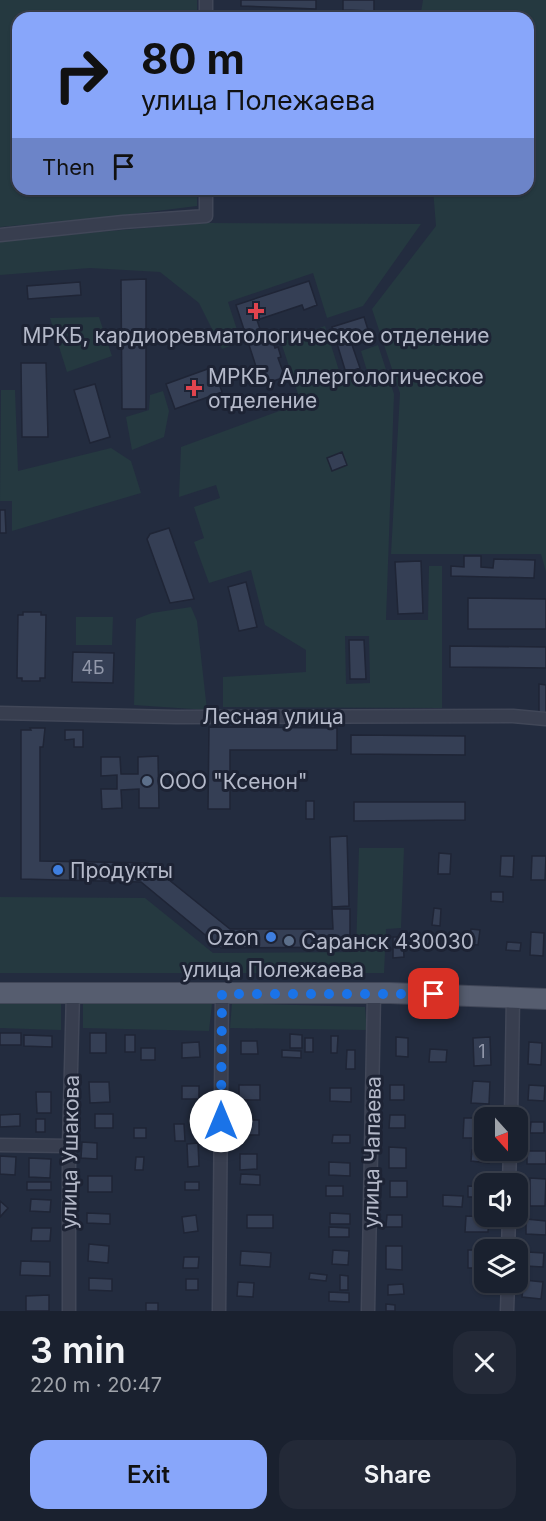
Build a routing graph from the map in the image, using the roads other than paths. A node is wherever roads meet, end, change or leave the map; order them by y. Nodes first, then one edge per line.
1 (206, 195) edge
2 (0, 235) edge
3 (0, 713) edge
4 (546, 719) edge
5 (0, 993) edge
6 (73, 993) junction
7 (374, 993) junction
8 (222, 994) junction
9 (513, 997) junction
10 (546, 999) edge
11 (511, 1107) edge
12 (0, 1145) edge
13 (69, 1146) junction
14 (508, 1293) edge
15 (69, 1311) edge
16 (219, 1311) edge
17 (368, 1311) edge
18 (507, 1311) edge

1 - 2 street
3 - 4 street, Лесная улица
5 - 6 main road, улица Полежаева
6 - 8 main road, улица Полежаева
6 - 13 street, улица Ушакова
7 - 8 main road, улица Полежаева
7 - 9 main road, улица Полежаева
7 - 17 street, улица Чапаева
8 - 16 street
9 - 10 main road, улица Полежаева
9 - 11 street
12 - 13 street
13 - 15 street, улица Ушакова
14 - 18 street

